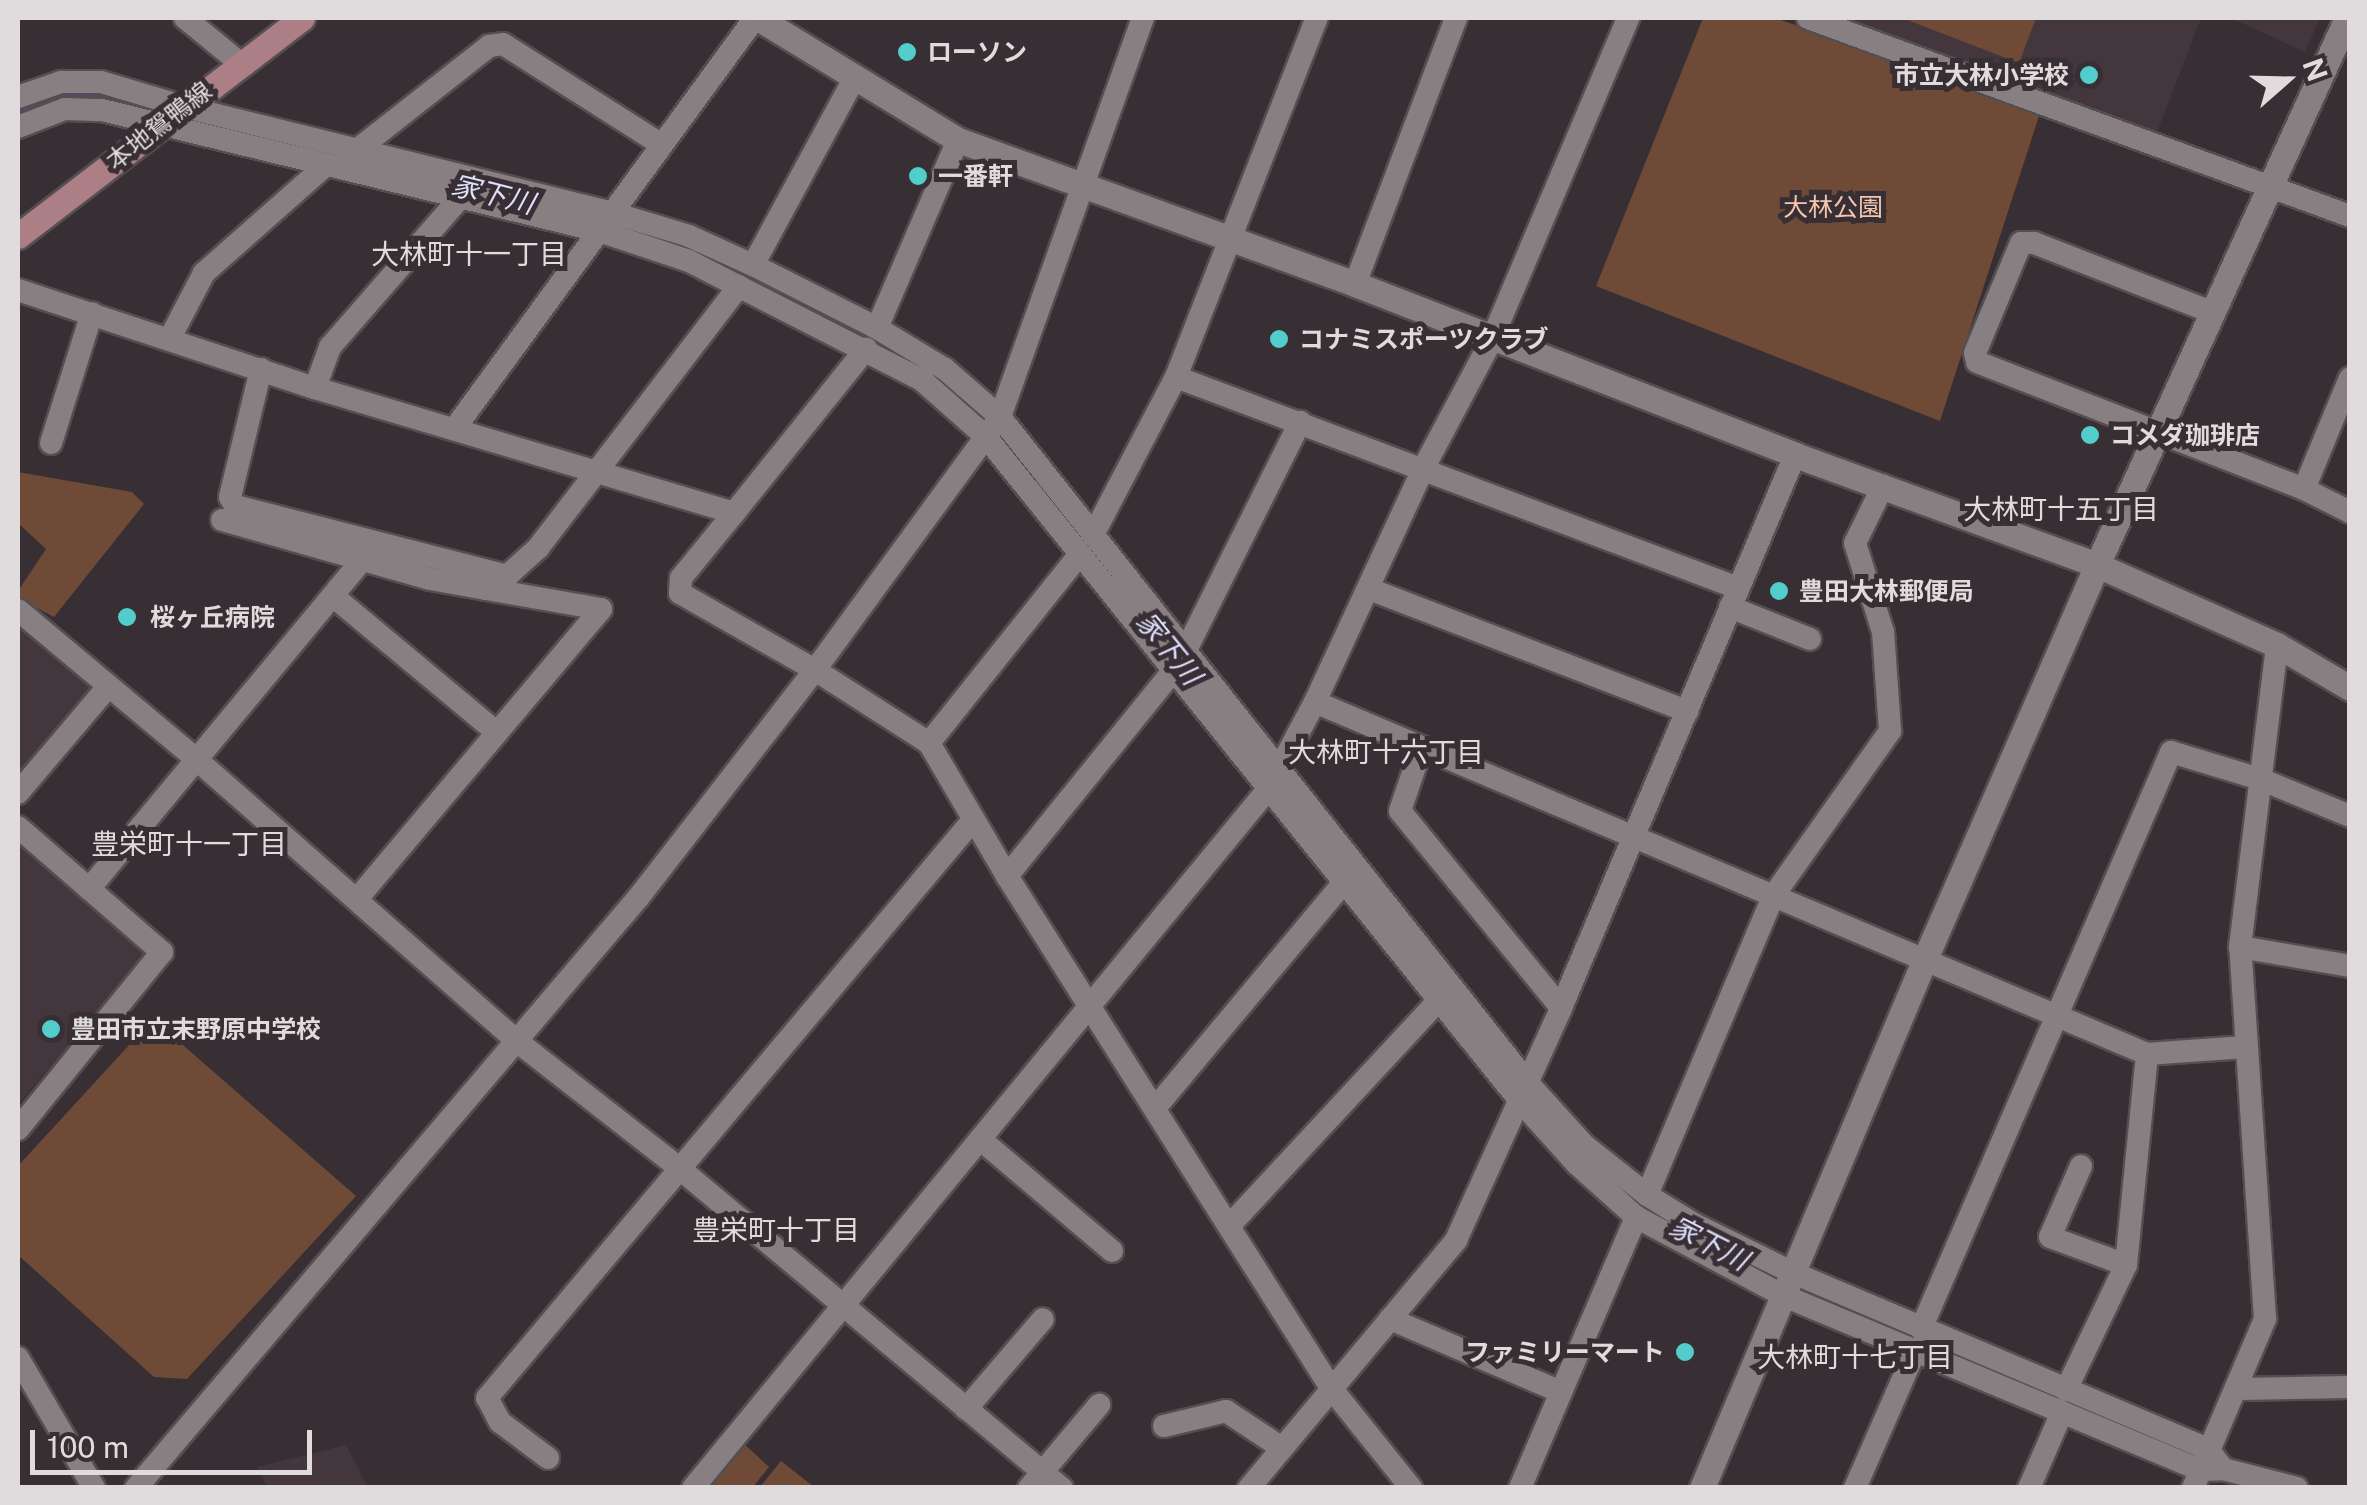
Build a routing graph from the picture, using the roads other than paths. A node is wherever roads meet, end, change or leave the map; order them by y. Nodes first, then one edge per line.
1 (185, 18) edge
2 (302, 18) edge
3 (757, 18) edge
4 (1117, 18) edge
5 (1317, 18) edge
6 (1456, 18) edge
7 (1628, 18) edge
8 (1808, 18) edge
9 (2347, 18) edge
10 (1141, 21) edge
11 (240, 64) junction
12 (854, 79) junction
13 (18, 98) edge
14 (186, 107) junction
15 (160, 126) junction
16 (18, 128) edge
17 (958, 140) junction
18 (662, 145) junction
19 (357, 150) junction
20 (325, 166) junction
21 (1080, 185) junction
22 (2270, 187) junction
23 (460, 198) junction
24 (2350, 216) edge
25 (606, 222) junction
26 (18, 236) edge
27 (1228, 242) junction
28 (753, 266) junction
29 (1355, 284) junction
30 (739, 286) junction
31 (18, 290) edge
32 (92, 313) junction
33 (2214, 313) junction
34 (170, 338) junction
35 (872, 339) junction
36 (1492, 339) junction
37 (260, 368) junction
38 (1176, 377) junction
39 (2350, 378) edge
40 (316, 388) junction
41 (1000, 417) junction
42 (1300, 422) junction
43 (455, 428) junction
44 (2161, 432) junction
45 (986, 436) junction
46 (51, 443) dead end
47 (1795, 454) junction
48 (1423, 469) junction
49 (598, 471) junction
50 (1882, 486) junction
51 (2304, 489) junction
52 (2350, 512) edge
53 (734, 513) junction
54 (222, 520) dead end
55 (1087, 544) junction
56 (362, 560) junction
57 (2098, 565) junction
58 (489, 582) junction
59 (1370, 589) junction
60 (333, 596) junction
61 (1734, 598) junction
62 (18, 610) edge
63 (1810, 639) dead end
64 (2277, 645) junction
65 (1187, 648) junction
66 (815, 670) junction
67 (1174, 670) junction
68 (108, 687) junction
69 (2350, 688) edge
70 (1315, 702) junction
71 (1687, 711) junction
72 (495, 731) junction
73 (929, 743) junction
74 (1421, 750) junction
75 (196, 758) junction
76 (1275, 777) junction
77 (2260, 780) junction
78 (18, 793) edge
79 (2350, 816) edge
80 (973, 820) junction
81 (18, 826) edge
82 (1634, 836) junction
83 (1006, 876) junction
84 (1344, 882) junction
85 (89, 888) junction
86 (1774, 896) junction
87 (358, 900) junction
88 (2240, 947) junction
89 (1924, 960) junction
90 (2350, 966) edge
91 (1439, 1000) junction
92 (1090, 1004) junction
93 (1562, 1008) junction
94 (2054, 1018) junction
95 (518, 1042) junction
96 (2245, 1046) junction
97 (2147, 1054) junction
98 (1524, 1092) junction
99 (1156, 1106) junction
100 (18, 1129) edge
101 (980, 1139) junction
102 (2081, 1166) dead end
103 (679, 1168) junction
104 (1642, 1206) junction
105 (1230, 1226) junction
106 (1112, 1251) dead end
107 (2126, 1264) junction
108 (1786, 1283) junction
109 (842, 1308) junction
110 (1042, 1319) dead end
111 (1390, 1319) junction
112 (1918, 1339) junction
113 (18, 1358) edge
114 (2350, 1386) edge
115 (1331, 1388) junction
116 (2236, 1389) junction
117 (1561, 1392) junction
118 (2064, 1402) junction
119 (1099, 1405) dead end
120 (966, 1409) junction
121 (1164, 1426) dead end
122 (1282, 1448) junction
123 (548, 1458) dead end
124 (2206, 1469) edge
125 (1036, 1480) edge
126 (94, 1488) edge
127 (136, 1488) edge
128 (693, 1488) edge
129 (1062, 1488) edge
130 (1249, 1488) edge
131 (1411, 1488) edge
132 (1520, 1488) edge
133 (1702, 1488) edge
134 (1855, 1488) edge
135 (2030, 1488) edge
136 (2297, 1488) edge

1 - 11 street
2 - 11 main road, 本地鴛鴨線
3 - 12 street
3 - 18 street
4 - 10 street
5 - 27 street
6 - 29 street
7 - 36 street
8 - 22 street
9 - 22 street
10 - 21 street
11 - 14 main road, 本地鴛鴨線
12 - 17 street
12 - 28 street
13 - 14 street
14 - 15 main road, 本地鴛鴨線
14 - 19 street
15 - 16 street
15 - 20 street
15 - 26 main road, 本地鴛鴨線
17 - 21 street
17 - 35 street
18 - 19 street
18 - 25 street
19 - 25 street
20 - 23 street
20 - 34 street
21 - 27 street
21 - 41 street
22 - 24 street
22 - 33 street
23 - 25 street
23 - 40 street
25 - 28 street
25 - 30 street
25 - 43 street
27 - 29 street
27 - 38 street
28 - 35 street
29 - 36 street
30 - 35 street
30 - 49 street
31 - 32 street
32 - 34 street
32 - 46 street
33 - 44 street
33 - 44 street
34 - 37 street
35 - 41 street
35 - 45 street
35 - 53 street
36 - 47 street
36 - 48 street
37 - 40 street
37 - 58 street
38 - 42 street
38 - 55 street
39 - 51 street
40 - 43 street
41 - 45 street
41 - 55 street
42 - 48 street
42 - 65 street
43 - 49 street
44 - 51 street
44 - 57 street
45 - 55 street
45 - 66 street
47 - 50 street
47 - 61 street
48 - 59 street
48 - 61 street
49 - 53 street
49 - 58 street
50 - 57 street
50 - 86 street
51 - 52 street
53 - 66 street
54 - 56 street
55 - 65 street
55 - 67 street
55 - 73 street
56 - 58 street
56 - 60 street
57 - 64 street
57 - 89 street
58 - 72 street
59 - 70 street
59 - 71 street
60 - 72 street
60 - 75 street
61 - 63 street
61 - 71 street
62 - 68 street
64 - 69 street
64 - 77 street
65 - 76 street
66 - 73 street
66 - 95 street
67 - 76 street
67 - 83 street
68 - 75 street
68 - 78 street
70 - 74 street
70 - 76 street
71 - 82 street
72 - 87 street
73 - 80 street
74 - 82 street
74 - 93 street
75 - 85 street
75 - 87 street
76 - 84 street
76 - 92 street
76 - 98 street
77 - 79 street
77 - 88 street
77 - 94 street
80 - 83 street
80 - 103 street
81 - 85 street
82 - 86 street
82 - 93 street
83 - 92 street
84 - 91 street
84 - 99 street
85 - 100 street
86 - 89 street
86 - 104 street
87 - 95 street
88 - 90 street
88 - 96 street
89 - 94 street
89 - 108 street
91 - 98 street
91 - 105 street
92 - 99 street
92 - 101 street
93 - 98 street
94 - 97 street
94 - 112 street
95 - 103 street
95 - 127 street
96 - 97 street
96 - 116 street
97 - 107 street
98 - 104 street
98 - 111 street
99 - 105 street
101 - 106 street
101 - 109 street
102 - 107 street
103 - 109 street
103 - 123 street
104 - 108 street
104 - 117 street
105 - 115 street
107 - 118 street
108 - 112 street
108 - 133 street
109 - 120 street
109 - 128 street
110 - 120 street
111 - 115 street
111 - 117 street
112 - 118 street
112 - 134 street
113 - 126 street
114 - 116 street
115 - 122 street
115 - 131 street
116 - 124 street
117 - 132 street
118 - 124 street
118 - 135 street
119 - 125 street
120 - 125 street
121 - 122 street
122 - 130 street
124 - 136 street
125 - 129 street

